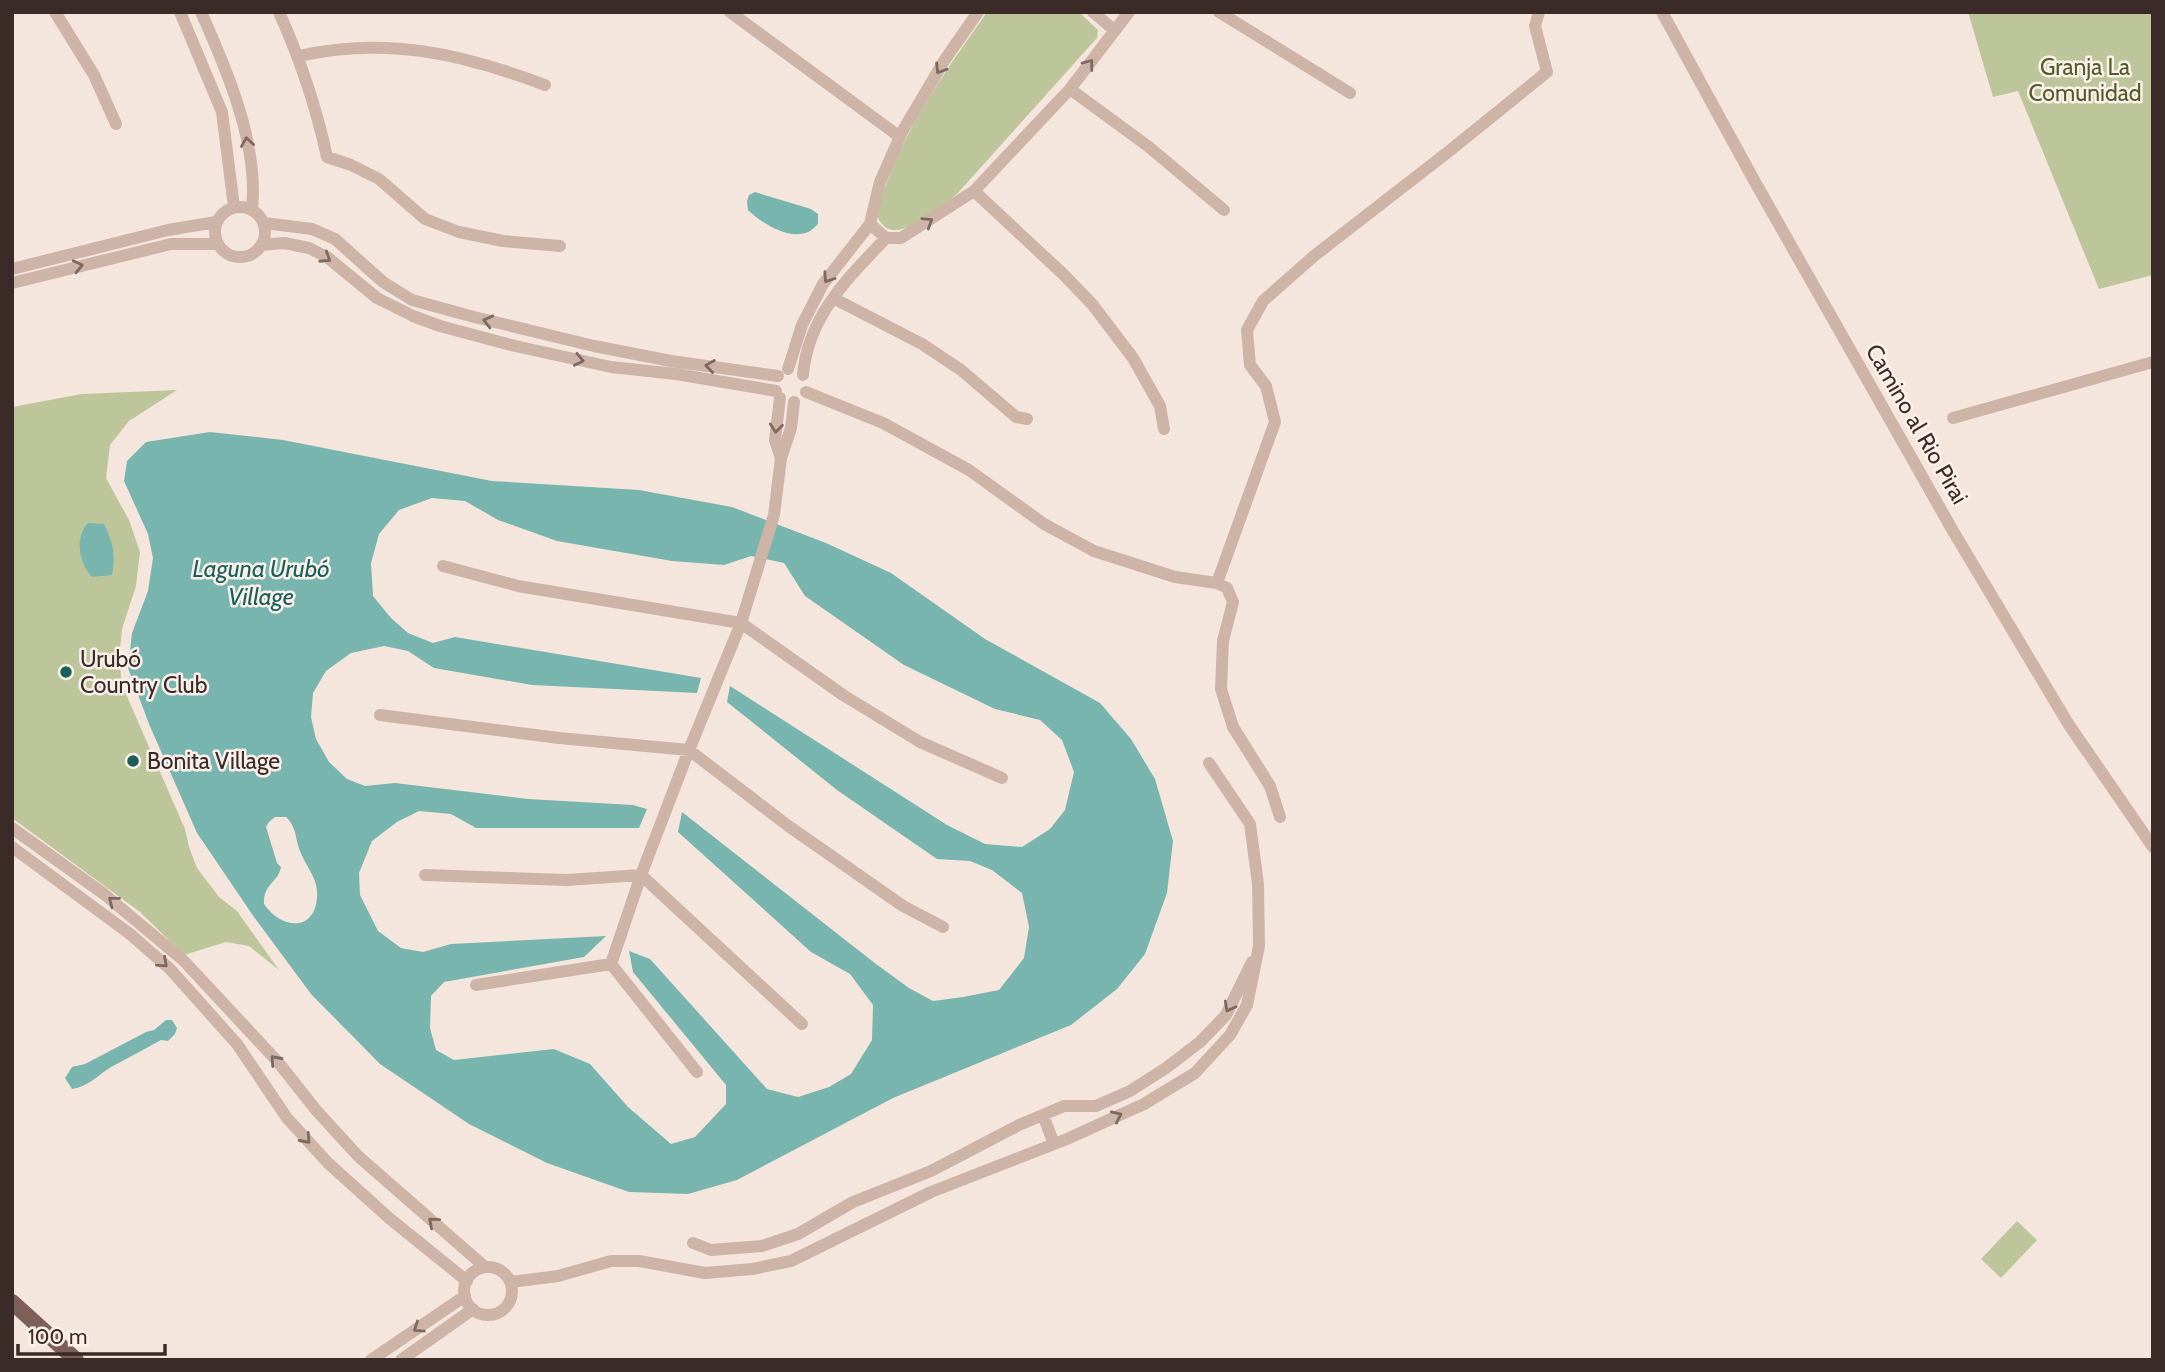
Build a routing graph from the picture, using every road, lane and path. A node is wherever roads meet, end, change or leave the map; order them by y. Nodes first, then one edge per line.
1 (55, 12) edge
2 (180, 12) edge
3 (201, 12) edge
4 (279, 12) edge
5 (730, 12) edge
6 (978, 12) edge
7 (1093, 12) edge
8 (1129, 12) edge
9 (1219, 12) edge
10 (1539, 12) edge
11 (1662, 12) edge
12 (1114, 30) junction
13 (216, 45) junction
14 (196, 50) junction
15 (299, 56) junction
16 (545, 85) dead end
17 (1070, 89) junction
18 (1350, 93) dead end
19 (116, 124) dead end
20 (900, 137) junction
21 (974, 191) junction
22 (234, 207) junction
23 (252, 209) junction
24 (1224, 210) dead end
25 (216, 222) junction
26 (264, 223) junction
27 (870, 224) junction
28 (886, 238) junction
29 (218, 244) junction
30 (261, 245) junction
31 (561, 246) dead end
32 (363, 265) junction
33 (12, 269) edge
34 (352, 277) junction
35 (12, 283) edge
36 (833, 298) junction
37 (519, 329) junction
38 (515, 346) junction
39 (2153, 362) edge
40 (783, 373) junction
41 (803, 374) junction
42 (806, 392) junction
43 (778, 395) junction
44 (794, 402) junction
45 (1953, 418) dead end
46 (1027, 419) dead end
47 (1164, 429) dead end
48 (781, 458) junction
49 (443, 566) dead end
50 (1217, 583) junction
51 (741, 623) junction
52 (380, 715) dead end
53 (689, 750) junction
54 (1209, 763) dead end
55 (1002, 778) dead end
56 (1280, 817) dead end
57 (12, 828) edge
58 (12, 847) edge
59 (2153, 847) edge
60 (641, 875) junction
61 (425, 876) dead end
62 (80, 877) junction
63 (71, 889) junction
64 (943, 928) dead end
65 (1259, 946) junction
66 (611, 964) junction
67 (476, 985) dead end
68 (802, 1024) dead end
69 (697, 1072) dead end
70 (1043, 1115) junction
71 (1054, 1144) junction
72 (693, 1243) dead end
73 (485, 1267) junction
74 (467, 1281) junction
75 (511, 1282) junction
76 (465, 1296) junction
77 (12, 1301) edge
78 (473, 1309) junction
79 (76, 1360) edge
80 (371, 1360) edge
81 (401, 1360) edge

1 - 19 street
2 - 14 street
3 - 13 street
4 - 15 street
5 - 20 street
6 -> 20 street
7 - 12 street
8 - 12 street
9 - 18 street
10 - 50 street
11 - 59 street, Camino al Rio Pirai
17 -> 12 street
13 - 14 street
23 -> 13 street
14 - 22 street
15 - 16 street
15 - 31 street
17 - 21 street
17 - 24 street
20 - 27 street
28 -> 21 street
21 - 47 street
22 - 23 street
22 - 25 street
23 - 26 street
25 - 29 street
25 - 33 street
26 - 30 street
26 - 32 street
27 - 28 street
27 -> 40 street
28 - 36 street
29 - 30 street
35 -> 29 street
30 -> 34 street
32 - 34 street
37 -> 32 street
34 - 38 street
36 - 41 street
36 - 46 street
37 - 38 street
40 -> 37 street
38 -> 43 street
39 - 45 street
40 - 41 street
40 - 43 street
41 - 42 street
42 - 44 street
42 - 50 street
43 - 44 street
43 -> 48 street
44 - 48 street
48 - 51 street
49 - 51 street
50 - 56 street
51 - 53 street
51 - 55 street
52 - 53 street
53 - 60 street
53 - 64 street
54 - 65 street
57 - 62 street
58 - 63 street
60 - 61 street
60 - 66 street
60 - 68 street
62 - 63 street
73 -> 62 street
63 -> 74 street
65 -> 70 street
71 -> 65 street
66 - 67 street
66 - 69 street
70 - 71 street
70 - 72 street
71 - 75 street
73 - 74 street
73 - 75 street
74 - 76 street
75 - 78 street
76 - 78 street
76 -> 80 street
77 - 79 main road
78 - 81 street

